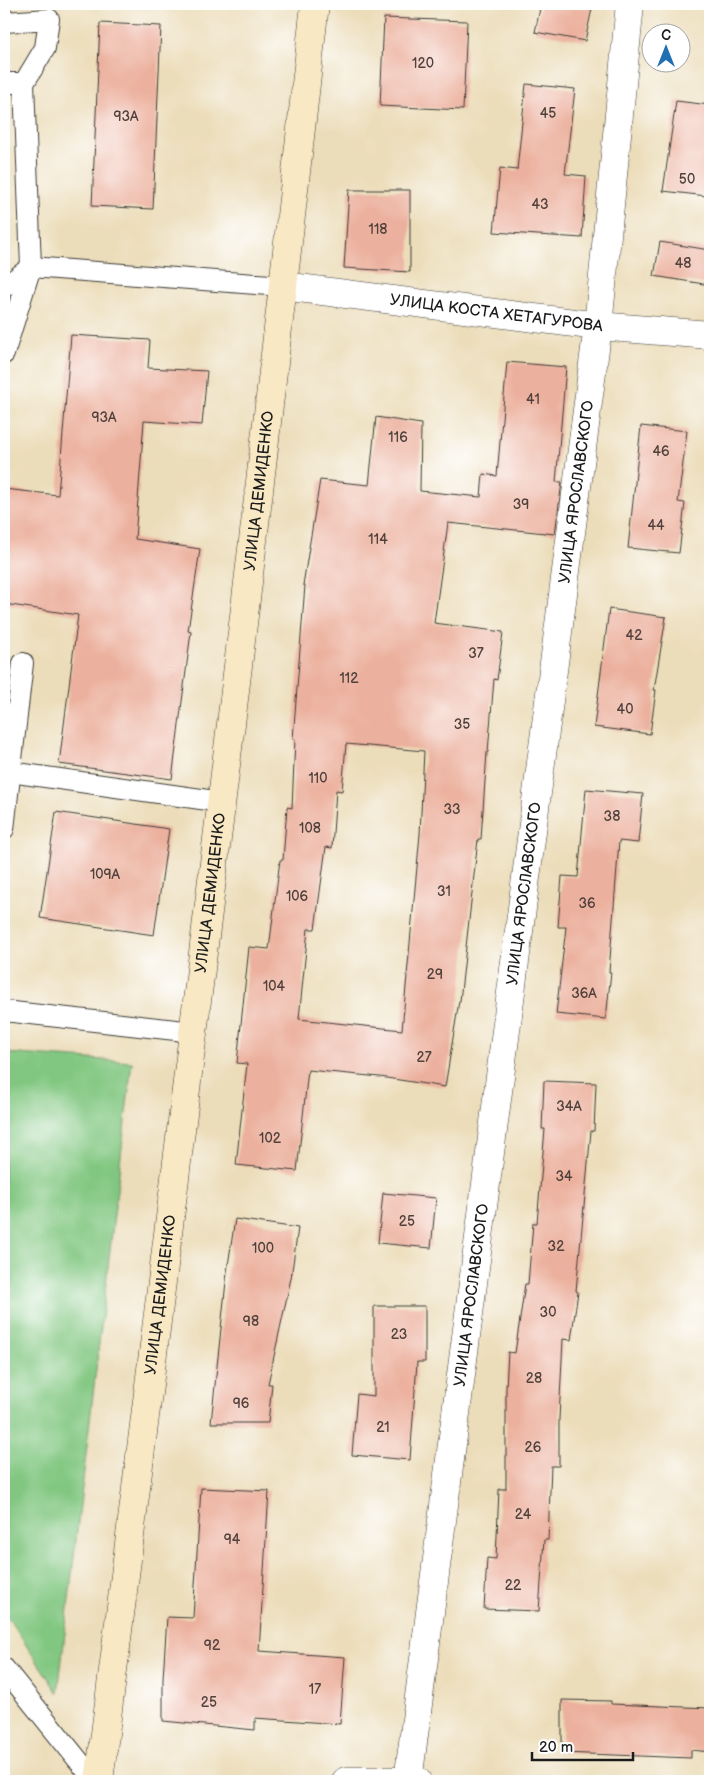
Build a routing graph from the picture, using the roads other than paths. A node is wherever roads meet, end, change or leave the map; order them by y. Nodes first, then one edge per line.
1 (315, 4) edge
2 (630, 4) edge
3 (4, 17) edge
4 (24, 82) junction
5 (4, 83) edge
6 (31, 266) junction
7 (283, 286) junction
8 (4, 287) edge
9 (598, 326) junction
10 (710, 335) edge
11 (4, 354) edge
12 (23, 663) dead end
13 (10, 772) junction
14 (222, 802) junction
15 (4, 829) edge
16 (4, 1011) edge
17 (194, 1032) junction
18 (4, 1668) edge
19 (94, 1781) edge
20 (99, 1781) edge
21 (346, 1781) edge
22 (411, 1781) edge

1 - 7 main road, УЛИЦА ДЕМИДЕНКО
2 - 9 street, УЛИЦА ЯРОСЛАВСКОГО
3 - 4 lane
4 - 5 lane
4 - 6 lane
6 - 7 lane
6 - 8 lane
6 - 11 lane
7 - 9 street, УЛИЦА КОСТА ХЕТАГУРОВА
7 - 14 main road, УЛИЦА ДЕМИДЕНКО
9 - 10 street, УЛИЦА КОСТА ХЕТАГУРОВА
9 - 22 street, УЛИЦА ЯРОСЛАВСКОГО
12 - 13 lane
13 - 14 lane
13 - 15 lane
14 - 17 main road, УЛИЦА ДЕМИДЕНКО
16 - 17 lane
17 - 20 main road, УЛИЦА ДЕМИДЕНКО
18 - 19 lane
21 - 22 street

